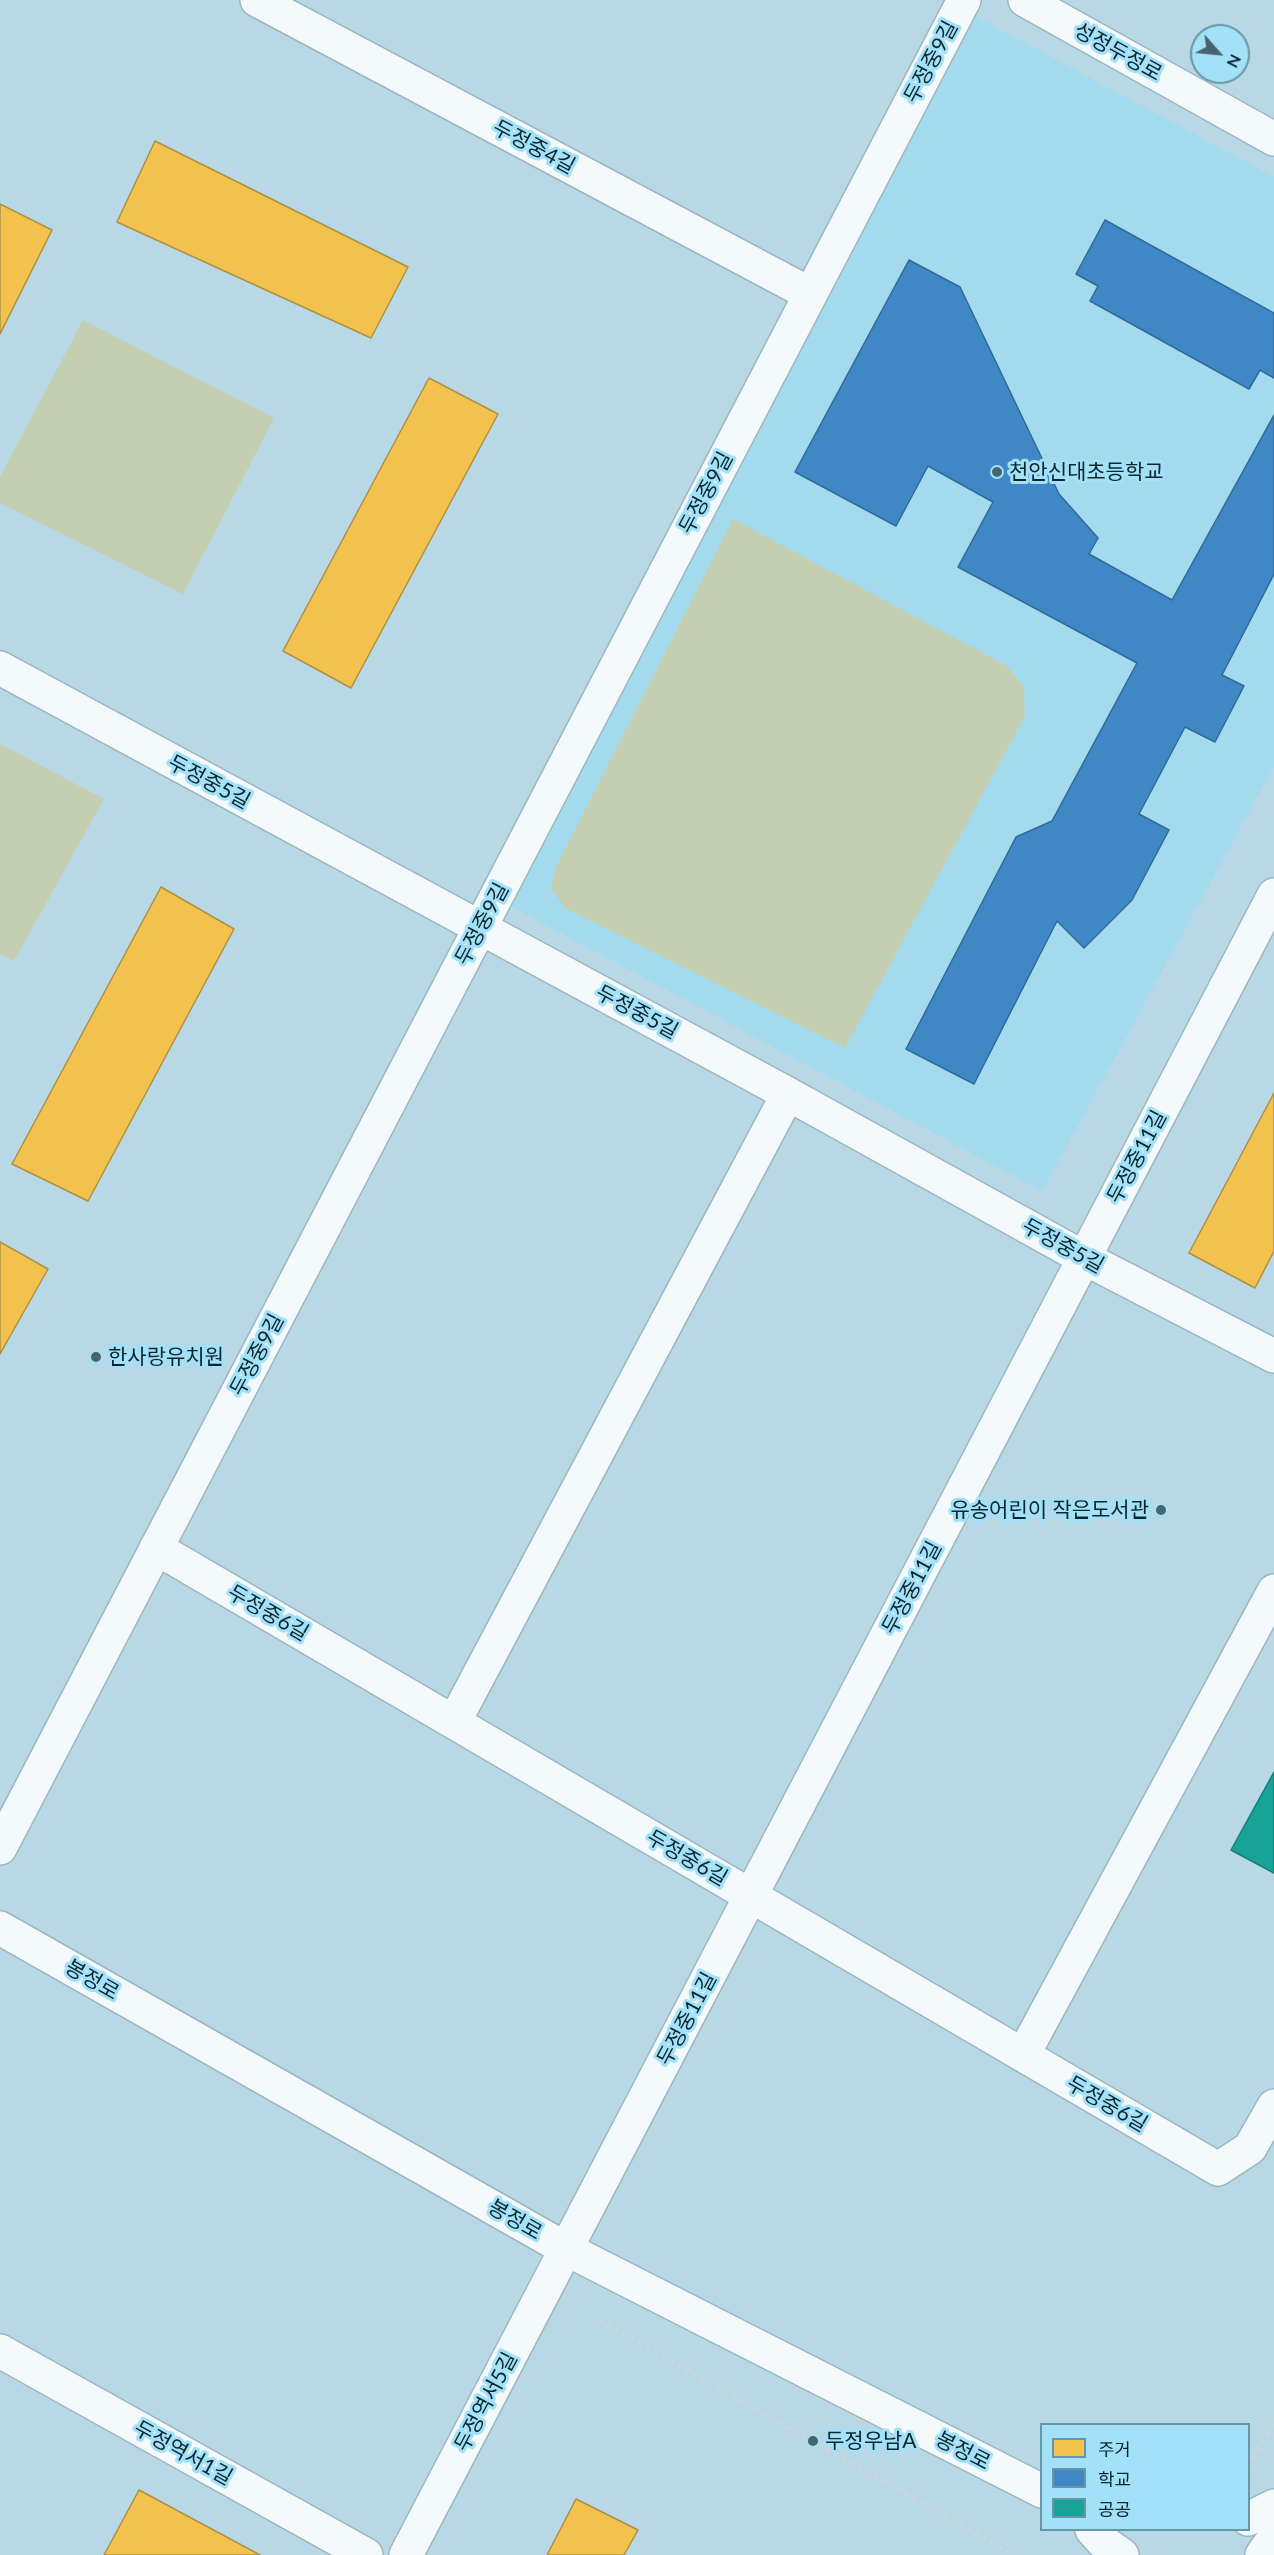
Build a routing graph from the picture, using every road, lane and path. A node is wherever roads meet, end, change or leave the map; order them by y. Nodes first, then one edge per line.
1 (257, 0) edge
2 (964, 0) edge
3 (1025, 0) edge
4 (1274, 139) edge
5 (810, 294) junction
6 (0, 668) edge
7 (1274, 896) edge
8 (480, 928) junction
9 (788, 1094) junction
10 (1084, 1258) junction
11 (1274, 1356) edge
12 (156, 1548) junction
13 (1274, 1591) edge
14 (454, 1722) junction
15 (0, 1848) edge
16 (751, 1896) junction
17 (0, 1928) edge
18 (1023, 2055) junction
19 (1274, 2106) edge
20 (566, 2249) junction
21 (599, 2320) dead end
22 (0, 2351) edge
23 (1274, 2423) edge
24 (1250, 2465) edge
25 (1040, 2491) edge
26 (1274, 2506) edge
27 (1250, 2518) edge
28 (1094, 2531) edge
29 (1274, 2538) edge
30 (366, 2555) edge
31 (405, 2555) edge
32 (1014, 2555) edge
33 (1122, 2555) edge
34 (1263, 2555) edge

1 - 5 street, 두정중4길
2 - 5 street, 두정중9길
3 - 4 street, 성정두정로
5 - 8 street, 두정중9길
6 - 8 street, 두정중5길
7 - 10 street, 두정중11길
8 - 9 street, 두정중5길
8 - 12 street, 두정중9길
9 - 10 street, 두정중5길
9 - 14 street
10 - 11 street, 두정중5길
10 - 16 street, 두정중11길
12 - 14 street, 두정중6길
12 - 15 street, 두정중9길
13 - 18 street
14 - 16 street, 두정중6길
16 - 18 street, 두정중6길
16 - 20 street, 두정중11길
17 - 20 street, 봉정로
18 - 19 street, 두정중6길
20 - 25 street, 봉정로
20 - 31 street, 두정역서5길
21 - 32 path
22 - 30 street, 두정역서1길
23 - 24 path
26 - 27 street
28 - 33 street
29 - 34 street

